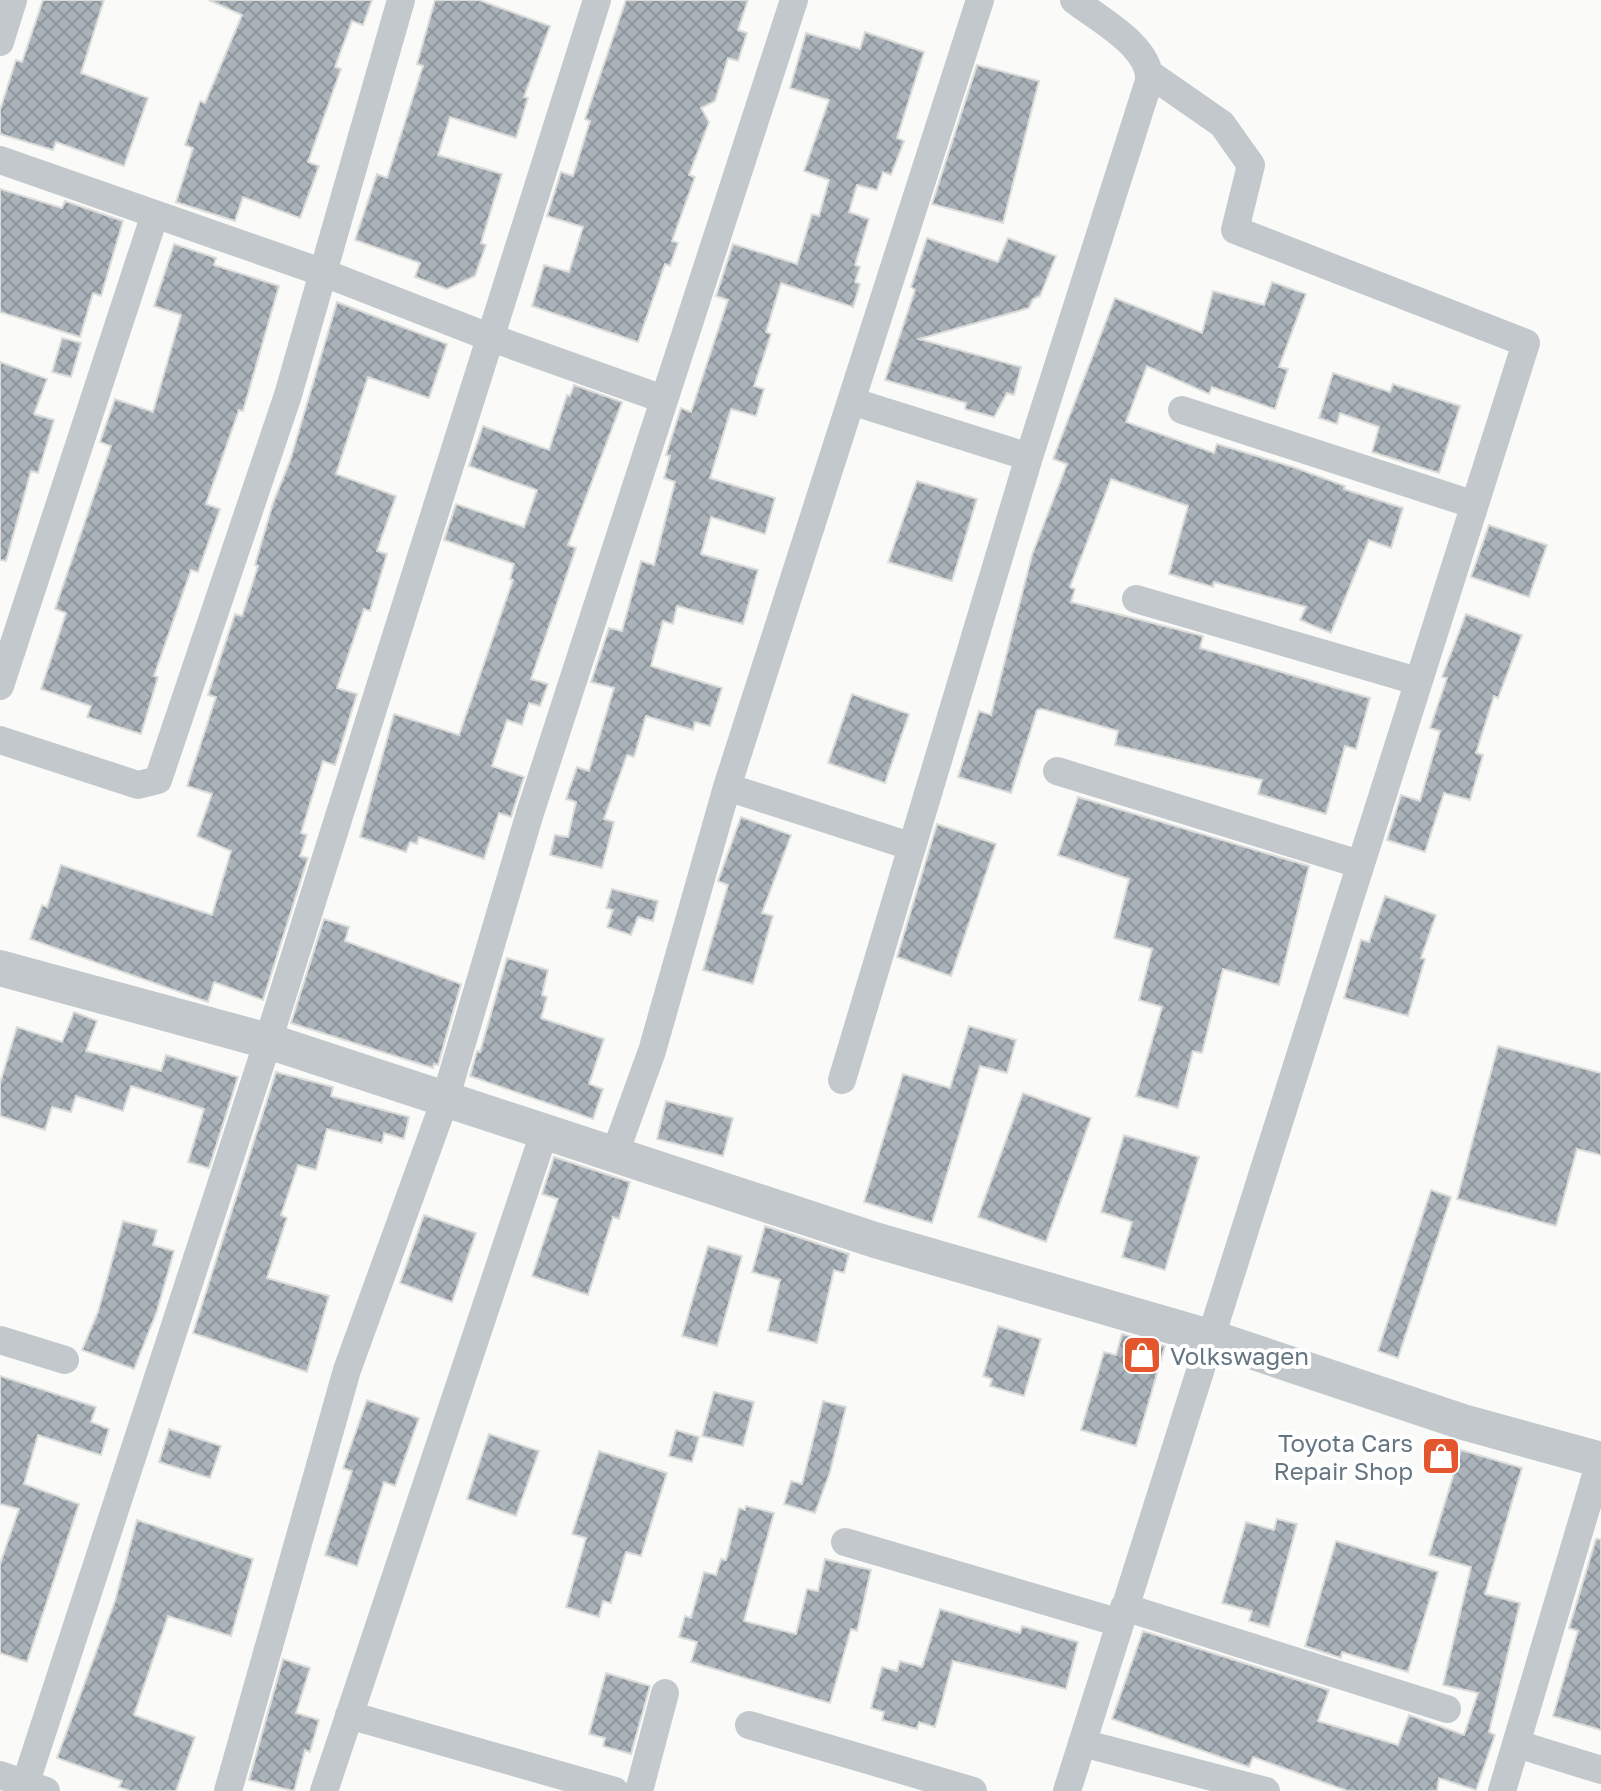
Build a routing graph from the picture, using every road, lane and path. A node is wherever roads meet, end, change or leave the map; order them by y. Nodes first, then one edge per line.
1 (13, 0) edge
2 (401, 0) edge
3 (597, 0) edge
4 (794, 0) edge
5 (980, 0) edge
6 (1074, 0) edge
7 (0, 42) edge
8 (1150, 74) junction
9 (0, 160) edge
10 (155, 214) junction
11 (324, 273) junction
12 (489, 337) junction
13 (663, 399) junction
14 (851, 401) junction
15 (1182, 410) dead end
16 (1029, 457) junction
17 (1472, 504) junction
18 (1136, 599) dead end
19 (1417, 681) junction
20 (0, 686) edge
21 (0, 740) edge
22 (1057, 771) dead end
23 (727, 787) junction
24 (910, 846) junction
25 (1359, 864) junction
26 (0, 968) edge
27 (268, 1041) junction
28 (842, 1080) dead end
29 (445, 1100) junction
30 (544, 1133) junction
31 (614, 1156) junction
32 (1209, 1337) junction
33 (0, 1340) edge
34 (65, 1360) dead end
35 (1601, 1459) edge
36 (845, 1542) dead end
37 (1122, 1615) junction
38 (665, 1693) dead end
39 (1447, 1709) dead end
40 (349, 1715) junction
41 (749, 1725) dead end
42 (1082, 1743) junction
43 (1517, 1744) junction
44 (1601, 1770) edge
45 (24, 1785) edge
46 (228, 1791) edge
47 (324, 1791) edge
48 (615, 1791) edge
49 (639, 1791) edge
50 (973, 1791) edge
51 (1067, 1791) edge
52 (1266, 1791) edge
53 (1502, 1791) edge

1 - 7 street
2 - 11 street
3 - 12 street
4 - 13 street
5 - 14 street
6 - 8 street
8 - 16 street
8 - 17 street
9 - 10 street
10 - 11 street
10 - 20 street
11 - 12 street
11 - 21 street
12 - 13 street
12 - 27 street
13 - 29 street
14 - 16 street
14 - 23 street
15 - 17 street
16 - 24 street
17 - 19 street
18 - 19 street
19 - 25 street
22 - 25 street
23 - 24 street
23 - 31 street
24 - 28 street
25 - 32 street
26 - 27 street
27 - 29 street
27 - 45 street
29 - 30 street
29 - 46 street
30 - 31 street
30 - 40 street
31 - 32 street
32 - 35 street
32 - 37 street
33 - 34 street
35 - 43 street
36 - 37 street
37 - 39 street
37 - 42 street
38 - 49 street
40 - 47 street
40 - 48 street
41 - 50 street
42 - 51 street
42 - 52 street
43 - 44 street
43 - 53 street

